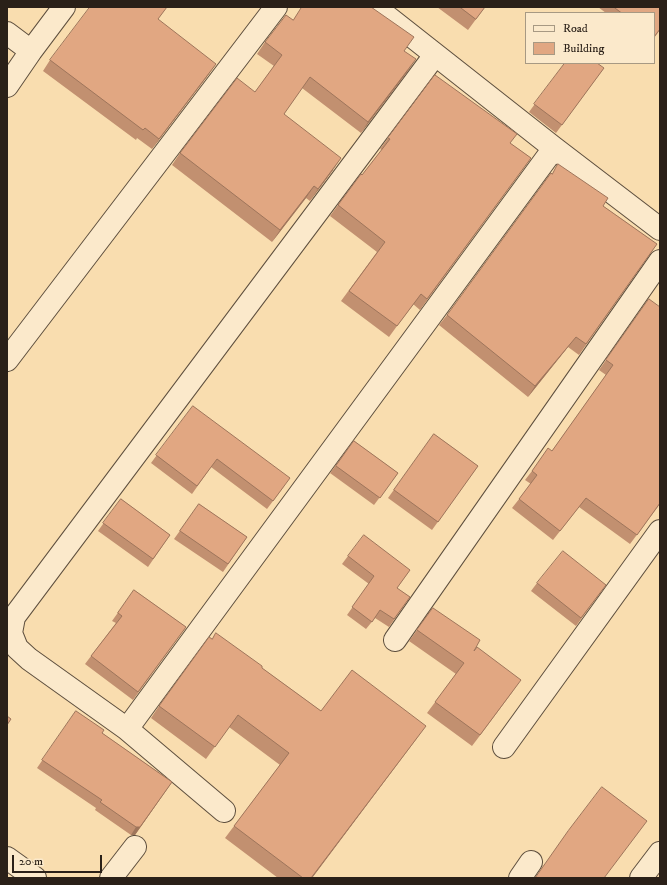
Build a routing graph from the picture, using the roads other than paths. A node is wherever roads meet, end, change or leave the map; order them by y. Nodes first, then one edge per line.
1 (64, 7) edge
2 (276, 7) edge
3 (375, 7) edge
4 (7, 33) edge
5 (31, 52) junction
6 (435, 55) junction
7 (7, 86) edge
8 (554, 148) junction
9 (660, 229) edge
10 (660, 261) edge
11 (7, 360) edge
12 (660, 531) edge
13 (394, 640) dead end
14 (127, 729) junction
15 (504, 747) dead end
16 (224, 811) dead end
17 (134, 847) dead end
18 (660, 853) edge
19 (7, 858) edge
20 (35, 878) edge
21 (111, 878) edge
22 (641, 878) edge

1 - 5 street
2 - 11 street
3 - 6 street
4 - 5 street
5 - 7 street
6 - 8 street
6 - 14 street
8 - 9 street
8 - 14 street
10 - 13 street
12 - 15 street
14 - 16 street
17 - 21 street
18 - 22 street
19 - 20 street

